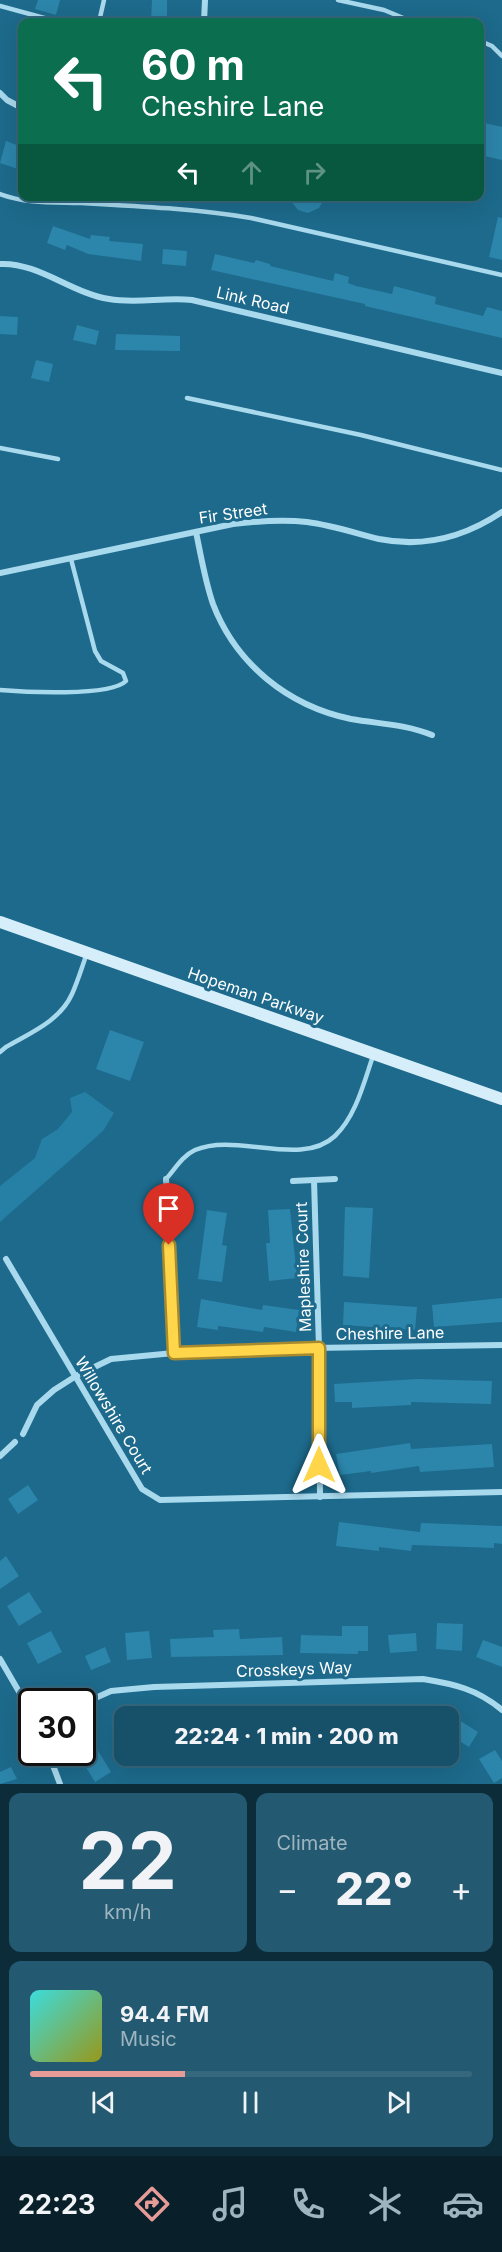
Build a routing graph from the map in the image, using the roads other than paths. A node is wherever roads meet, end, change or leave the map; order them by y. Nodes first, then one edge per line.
1 (104, 0) edge
2 (205, 0) edge
3 (338, 0) edge
4 (0, 6) edge
5 (44, 18) edge
6 (100, 18) edge
7 (204, 18) edge
8 (403, 18) edge
9 (484, 43) edge
10 (502, 57) edge
11 (0, 93) edge
12 (18, 106) edge
13 (0, 194) edge
14 (18, 199) edge
15 (27, 201) edge
16 (0, 264) edge
17 (502, 275) edge
18 (502, 373) edge
19 (187, 399) dead end
20 (0, 448) edge
21 (58, 459) dead end
22 (502, 470) edge
23 (502, 512) edge
24 (196, 532) junction
25 (71, 559) junction
26 (0, 573) edge
27 (0, 690) edge
28 (432, 735) dead end
29 (0, 922) edge
30 (87, 953) junction
31 (0, 1052) edge
32 (374, 1054) junction
33 (502, 1099) edge
34 (166, 1179) joint
35 (335, 1179) dead end
36 (292, 1180) dead end
37 (314, 1180) junction
38 (6, 1259) dead end
39 (502, 1345) edge
40 (319, 1348) junction
41 (174, 1353) junction
42 (76, 1376) junction
43 (23, 1434) dead end
44 (15, 1442) dead end
45 (0, 1456) edge
46 (502, 1492) edge
47 (320, 1497) junction
48 (0, 1659) edge
49 (18, 1690) edge
50 (96, 1698) edge
51 (502, 1710) edge
52 (53, 1766) edge
53 (60, 1784) edge

1 - 6 lane
2 - 7 street
3 - 8 lane
4 - 5 lane
9 - 10 lane
11 - 12 street
13 - 14 lane
15 - 17 lane
16 - 18 street, Link Road
19 - 22 lane
20 - 21 lane
23 - 24 street, Fir Street
24 - 25 street, Fir Street
24 - 28 street
25 - 26 street, Fir Street
25 - 27 lane
29 - 30 main road, Hopeman Parkway
30 - 31 lane
30 - 32 main road, Hopeman Parkway
32 - 33 main road, Hopeman Parkway
32 - 34 lane
34 - 41 street
35 - 37 street
36 - 37 street
37 - 40 street, Mapleshire Court
38 - 42 street, Willowshire Court
39 - 40 street, Cheshire Lane
40 - 41 street, Cheshire Lane
40 - 47 street, Mapleshire Court
41 - 42 street, Cheshire Lane
42 - 43 street, Cheshire Lane
42 - 47 street, Willowshire Court
44 - 45 street
46 - 47 street, Willowshire Court
48 - 49 street
50 - 51 street, Crosskeys Way
52 - 53 street

